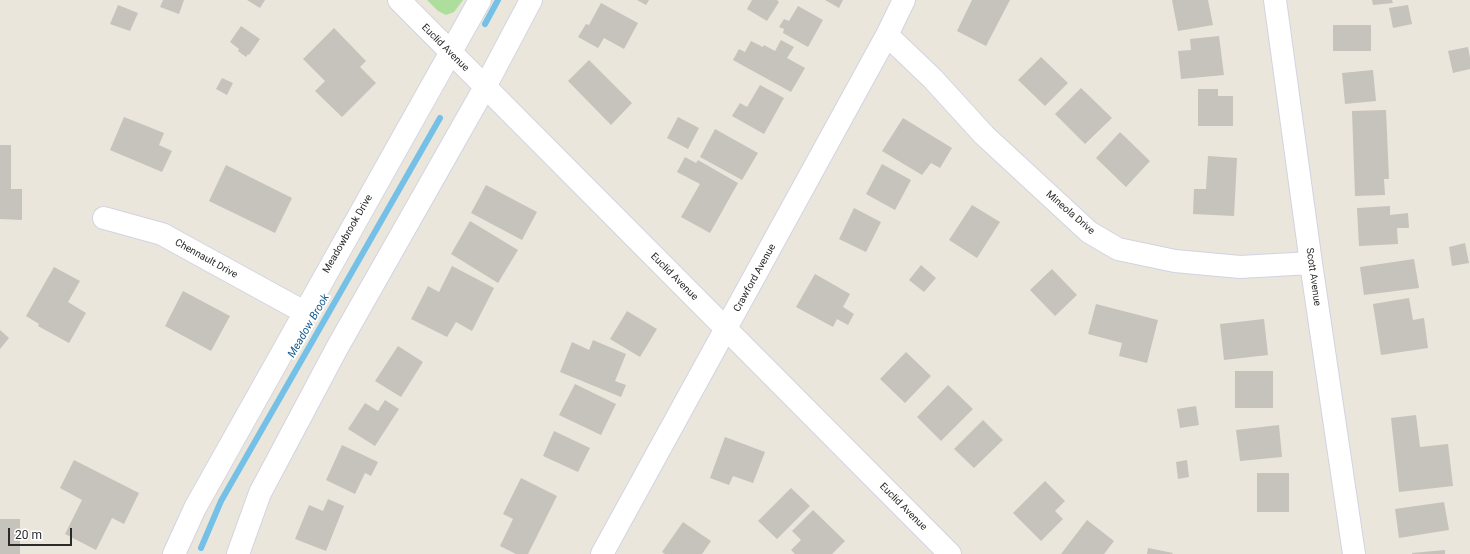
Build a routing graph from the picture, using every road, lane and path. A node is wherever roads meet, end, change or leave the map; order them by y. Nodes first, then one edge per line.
1 (399, 0) edge
2 (480, 0) edge
3 (531, 0) edge
4 (904, 0) edge
5 (1275, 0) edge
6 (887, 35) junction
7 (450, 53) junction
8 (484, 87) junction
9 (104, 218) dead end
10 (1311, 263) junction
11 (304, 312) junction
12 (726, 329) junction
13 (174, 554) edge
14 (238, 554) edge
15 (602, 554) edge
16 (950, 554) edge
17 (1354, 554) edge

1 - 7 street, Euclid Avenue
2 - 7 street, Meadowbrook Drive
3 - 8 street
4 - 6 street, Crawford Avenue
5 - 10 street, Scott Avenue
6 - 10 street, Mineola Drive
6 - 12 street, Crawford Avenue
7 - 8 street, Euclid Avenue
7 - 11 street, Meadowbrook Drive
8 - 12 street, Euclid Avenue
8 - 14 street
9 - 11 street, Chennault Drive
10 - 17 street, Scott Avenue
11 - 13 street, Meadowbrook Drive
12 - 15 street, Crawford Avenue
12 - 16 street, Euclid Avenue

